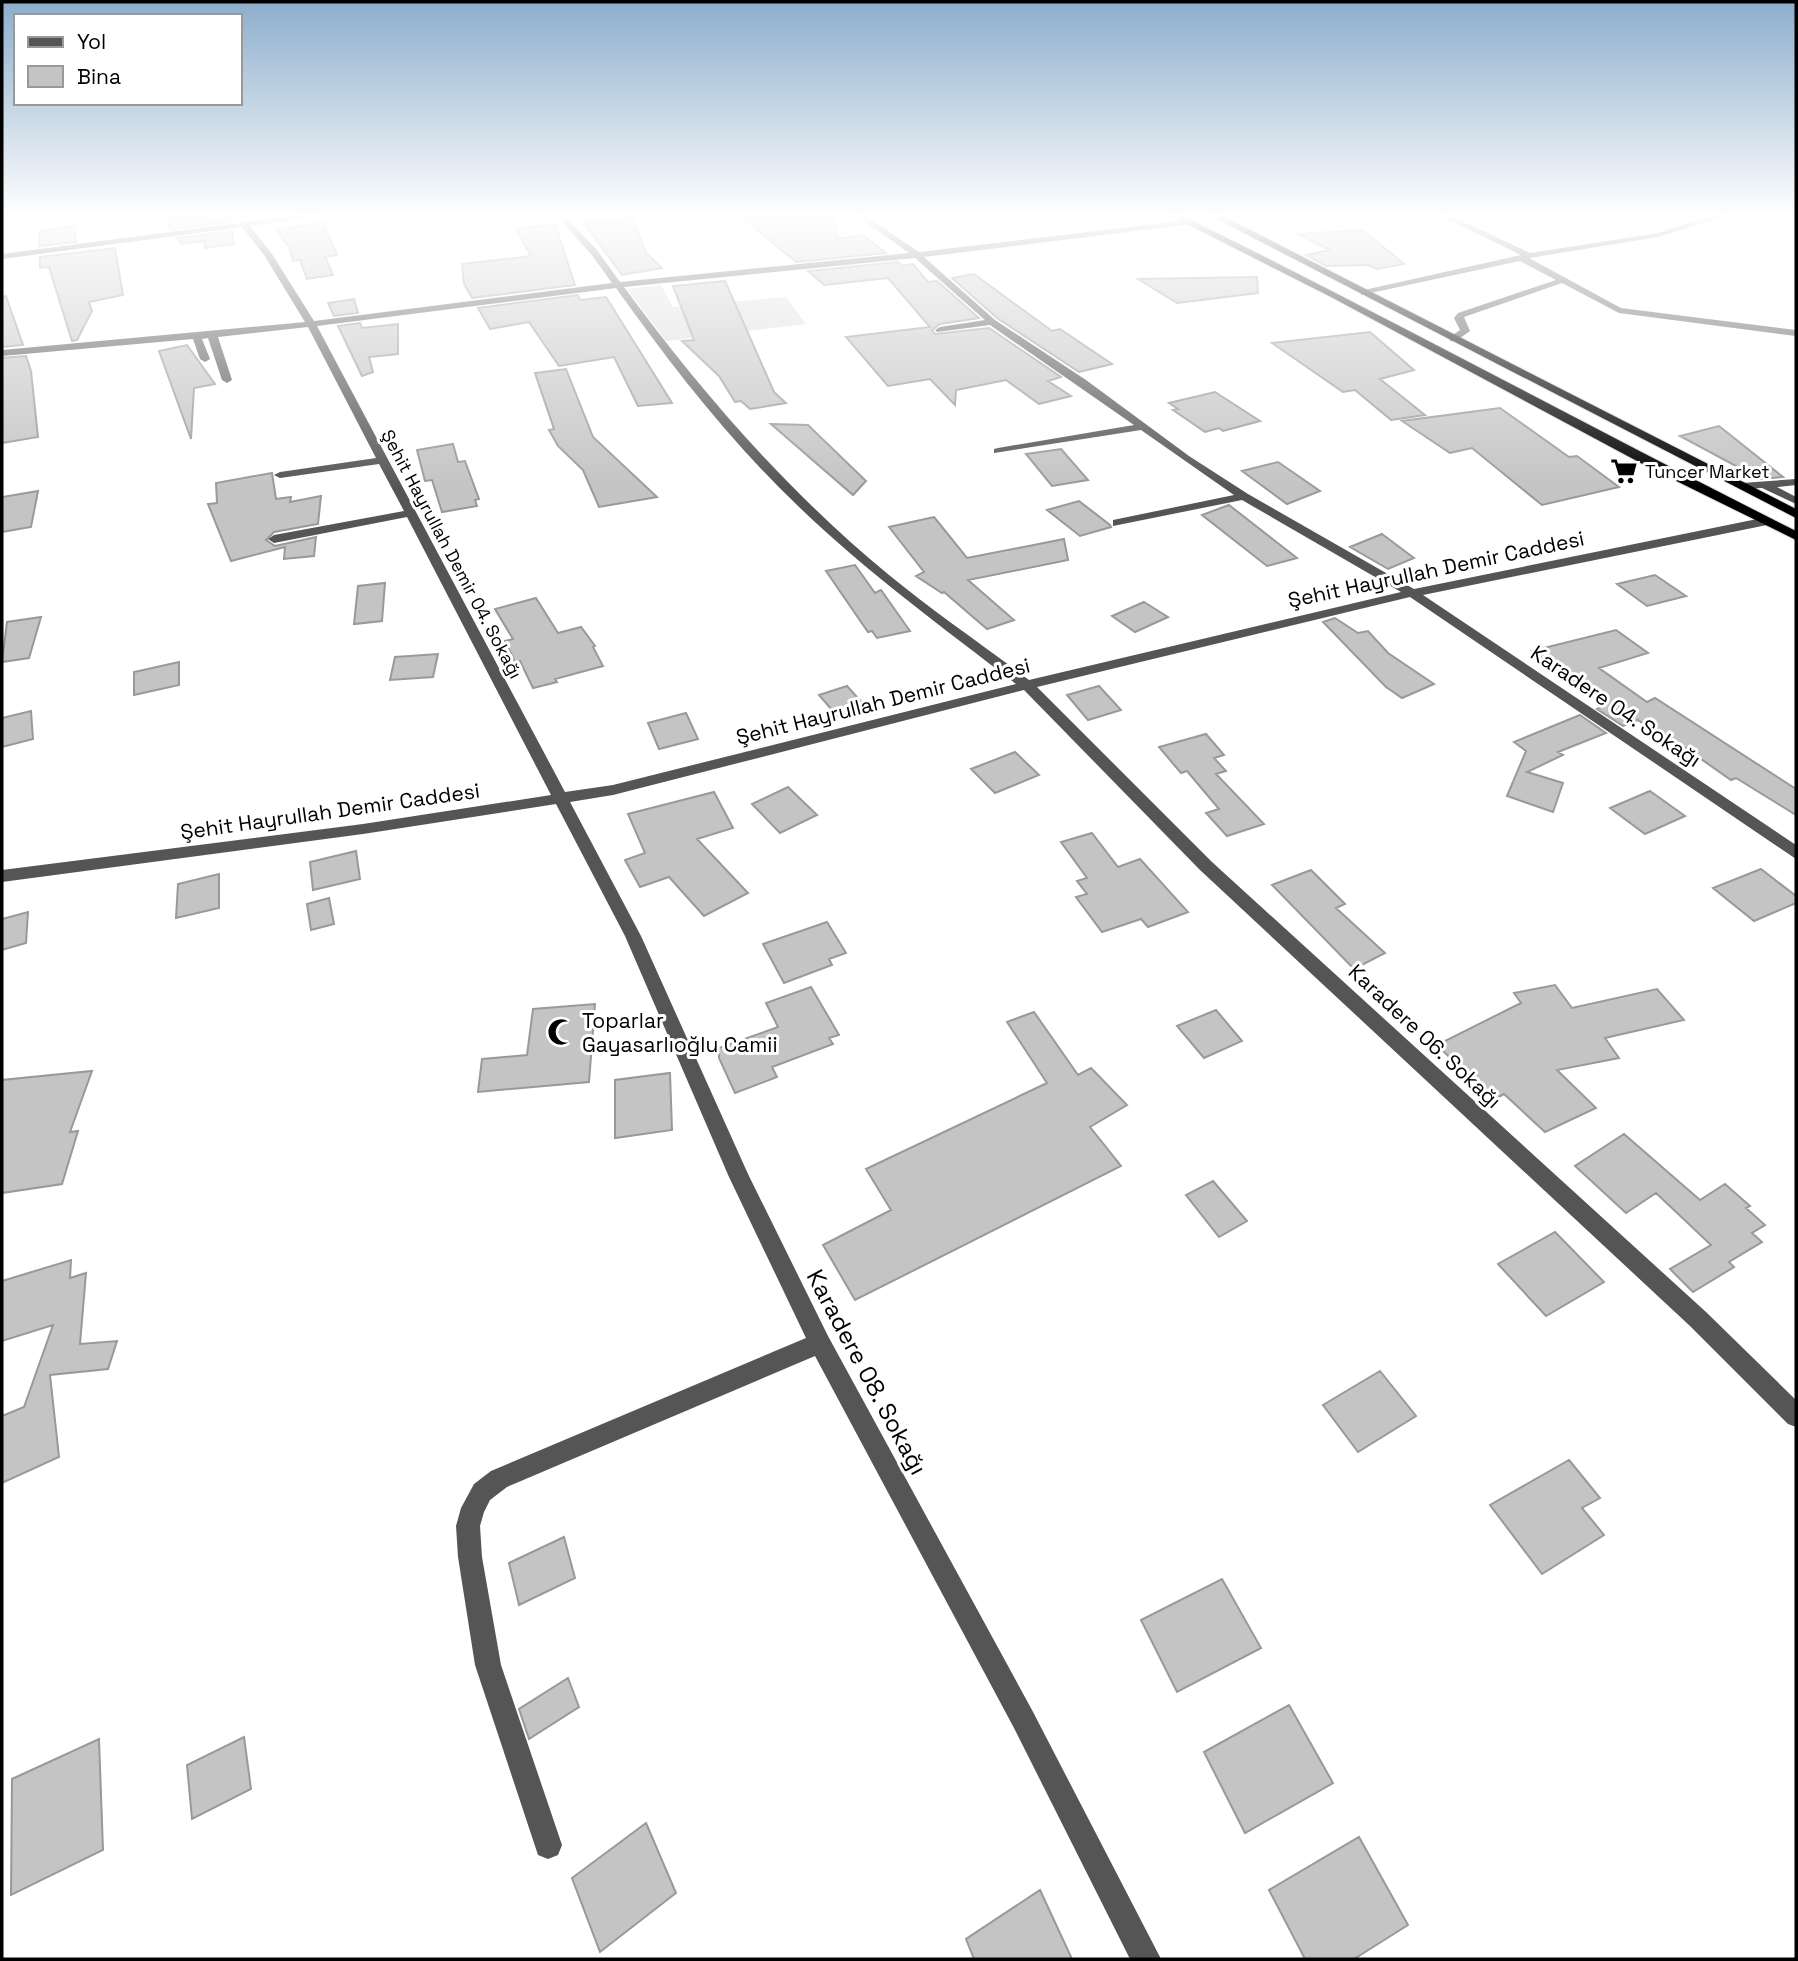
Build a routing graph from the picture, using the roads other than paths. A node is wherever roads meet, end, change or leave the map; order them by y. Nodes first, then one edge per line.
1 (300, 306) edge
2 (457, 306) edge
3 (634, 306) edge
4 (974, 306) edge
5 (1355, 306) edge
6 (1388, 306) edge
7 (1489, 306) edge
8 (1609, 306) edge
9 (992, 322) junction
10 (311, 324) junction
11 (940, 330) dead end
12 (1796, 333) edge
13 (212, 335) junction
14 (197, 337) junction
15 (1453, 339) junction
16 (2, 353) edge
17 (205, 359) dead end
18 (228, 380) dead end
19 (1145, 430) junction
20 (1070, 447) dead end
21 (998, 451) dead end
22 (384, 460) junction
23 (280, 475) dead end
24 (1796, 482) edge
25 (1764, 485) junction
26 (1742, 486) junction
27 (1244, 496) junction
28 (1796, 501) edge
29 (411, 513) junction
30 (1796, 514) edge
31 (1768, 521) junction
32 (1117, 523) dead end
33 (1796, 536) edge
34 (274, 539) dead end
35 (1412, 593) junction
36 (1027, 685) junction
37 (561, 800) junction
38 (1796, 853) edge
39 (2, 876) edge
40 (820, 1343) junction
41 (1796, 1416) edge
42 (548, 1845) dead end
43 (1146, 1959) edge

1 - 10 street, Şehit Hayrullah Demir 04. Sokağı
2 - 10 street
3 - 36 street, Karadere 06. Sokağı
4 - 9 street, Karadere 04. Sokağı
5 - 31 highway
6 - 15 highway
7 - 15 street
8 - 12 street
9 - 11 street
9 - 19 street, Karadere 04. Sokağı
10 - 13 street
10 - 22 street, Şehit Hayrullah Demir 04. Sokağı
13 - 14 street
13 - 18 street
14 - 16 street
14 - 17 street
15 - 26 highway
19 - 20 street
19 - 21 street
19 - 27 street, Karadere 04. Sokağı
22 - 23 street
22 - 29 street, Şehit Hayrullah Demir 04. Sokağı
24 - 25 street
25 - 26 street
25 - 28 street
26 - 30 highway
27 - 32 street
27 - 35 street, Karadere 04. Sokağı
29 - 34 street
29 - 37 street, Şehit Hayrullah Demir 04. Sokağı
31 - 33 highway
31 - 35 street, Şehit Hayrullah Demir Caddesi
35 - 36 street, Şehit Hayrullah Demir Caddesi
35 - 38 street, Karadere 04. Sokağı
36 - 37 street, Şehit Hayrullah Demir Caddesi
36 - 41 street, Karadere 06. Sokağı
37 - 39 street, Şehit Hayrullah Demir Caddesi
37 - 40 street, Karadere 08. Sokağı
40 - 42 street
40 - 43 street, Karadere 08. Sokağı

